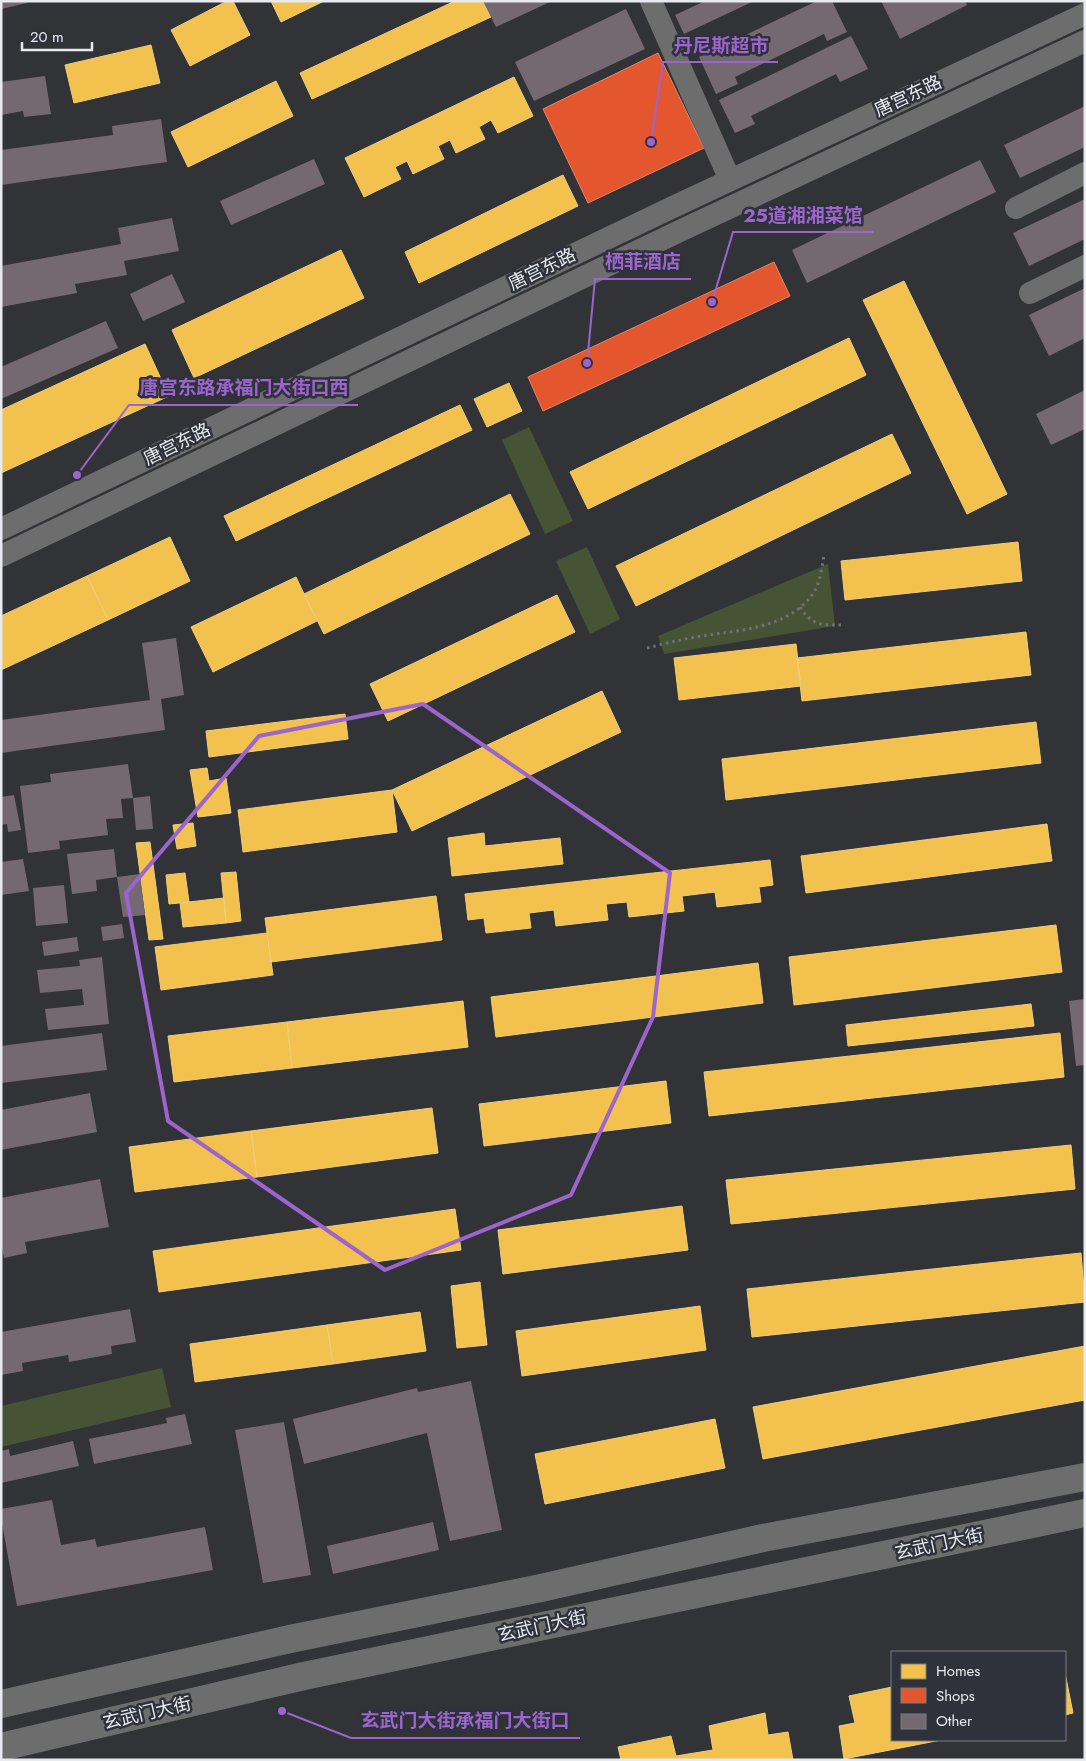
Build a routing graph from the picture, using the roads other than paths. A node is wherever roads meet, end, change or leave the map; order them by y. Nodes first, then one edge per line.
1 (651, 1) edge
2 (1085, 14) edge
3 (1085, 42) edge
4 (1085, 173) edge
5 (730, 180) junction
6 (1016, 208) dead end
7 (1085, 266) edge
8 (1030, 293) dead end
9 (1, 529) edge
10 (1, 556) edge
11 (1085, 1477) edge
12 (1085, 1513) edge
13 (1, 1704) edge
14 (1, 1748) edge

1 - 5 street
2 - 5 street, 唐宫东路
3 - 10 street, 唐宫东路
4 - 6 street
5 - 9 street, 唐宫东路
7 - 8 street
11 - 13 main road
12 - 14 main road, 玄武门大街

